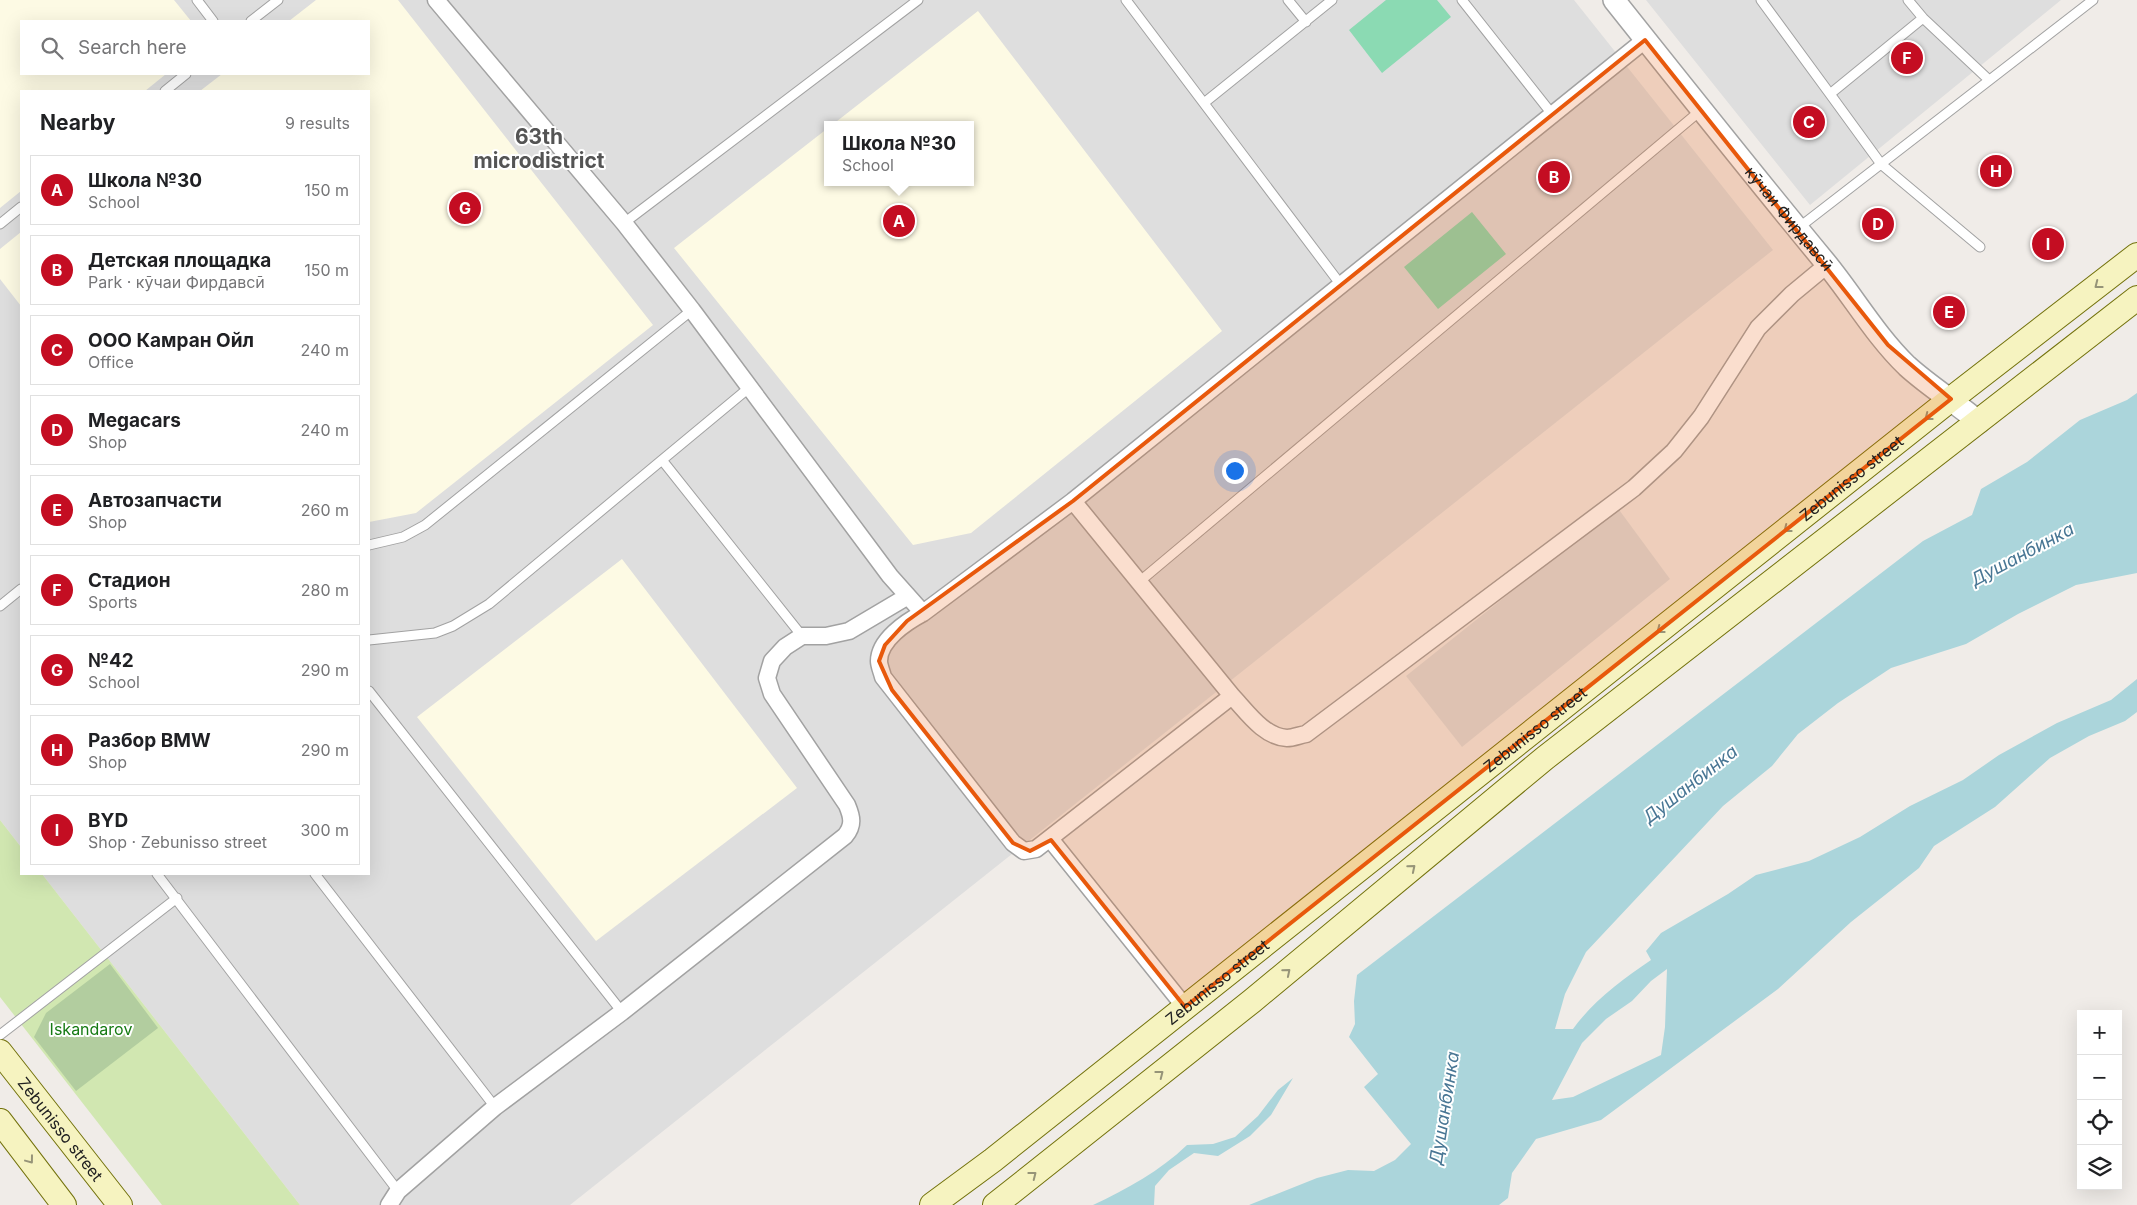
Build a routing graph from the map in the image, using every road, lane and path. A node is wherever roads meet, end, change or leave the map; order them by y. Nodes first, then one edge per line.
1 (197, 0) edge
2 (278, 0) edge
3 (436, 0) edge
4 (918, 0) edge
5 (1126, 0) edge
6 (1288, 0) edge
7 (1332, 0) edge
8 (1462, 0) edge
9 (1614, 0) edge
10 (1761, 0) edge
11 (1908, 0) edge
12 (2093, 0) edge
13 (1923, 18) junction
14 (212, 20) edge
15 (252, 20) edge
16 (1306, 22) junction
17 (1645, 40) junction
18 (185, 75) edge
19 (1989, 80) junction
20 (166, 90) edge
21 (1830, 94) junction
22 (1204, 103) junction
23 (1700, 110) junction
24 (1552, 114) junction
25 (1881, 164) junction
26 (20, 208) edge
27 (0, 224) edge
28 (624, 224) junction
29 (1797, 229) junction
30 (1980, 247) dead end
31 (2137, 256) edge
32 (1827, 265) junction
33 (1341, 285) junction
34 (2137, 298) edge
35 (692, 310) junction
36 (750, 387) junction
37 (1951, 399) junction
38 (1978, 422) junction
39 (662, 460) junction
40 (1074, 501) junction
41 (370, 545) edge
42 (1139, 582) junction
43 (20, 590) edge
44 (908, 596) junction
45 (0, 606) edge
46 (923, 613) junction
47 (802, 636) junction
48 (370, 640) edge
49 (370, 692) edge
50 (1232, 696) junction
51 (1051, 840) junction
52 (158, 875) edge
53 (316, 875) edge
54 (177, 898) junction
55 (1185, 1007) junction
56 (622, 1012) junction
57 (0, 1035) edge
58 (0, 1052) edge
59 (495, 1108) junction
60 (0, 1121) edge
61 (398, 1191) junction
62 (64, 1205) edge
63 (120, 1205) edge
64 (389, 1205) edge
65 (932, 1205) edge
66 (995, 1205) edge

1 - 14 lane
2 - 15 lane
3 - 28 street
4 - 28 lane
5 - 22 lane
6 - 16 lane
7 - 16 lane
8 - 24 lane
9 - 17 street, кӯчаи Фирдавсӣ
10 - 21 lane
11 - 13 lane
12 - 19 lane
13 - 19 lane
13 - 21 lane
16 - 22 lane
17 - 23 street, кӯчаи Фирдавсӣ
17 - 24 street
18 - 20 lane
19 - 25 lane
21 - 25 lane
22 - 33 lane
23 - 29 street, кӯчаи Фирдавсӣ
23 - 42 lane
24 - 33 street
25 - 29 lane
25 - 30 lane
26 - 27 lane
28 - 35 street
29 - 32 street, кӯчаи Фирдавсӣ
31 -> 37 main road, Zebunisso street
32 - 37 street, кӯчаи Фирдавсӣ
32 - 50 street
33 - 40 street
34 - 38 main road, Zebunisso street
35 - 36 street
35 - 41 lane
36 - 39 lane
36 - 44 street
37 - 38 street, кӯчаи Фирдавсӣ
37 -> 55 main road, Zebunisso street
66 -> 38 main road, Zebunisso street
39 - 47 lane
39 - 48 lane
40 - 42 street
40 - 46 street
42 - 50 street
43 - 45 lane
44 - 46 street
44 - 47 street
46 - 51 street
47 - 56 street
49 - 56 lane
50 - 51 street
51 - 55 street
52 - 54 lane
53 - 59 lane
54 - 57 lane
54 - 61 lane
55 - 65 main road, Zebunisso street
56 - 59 street
58 - 63 main road, Zebunisso street
59 - 61 street
60 -> 62 main road
61 - 64 street

